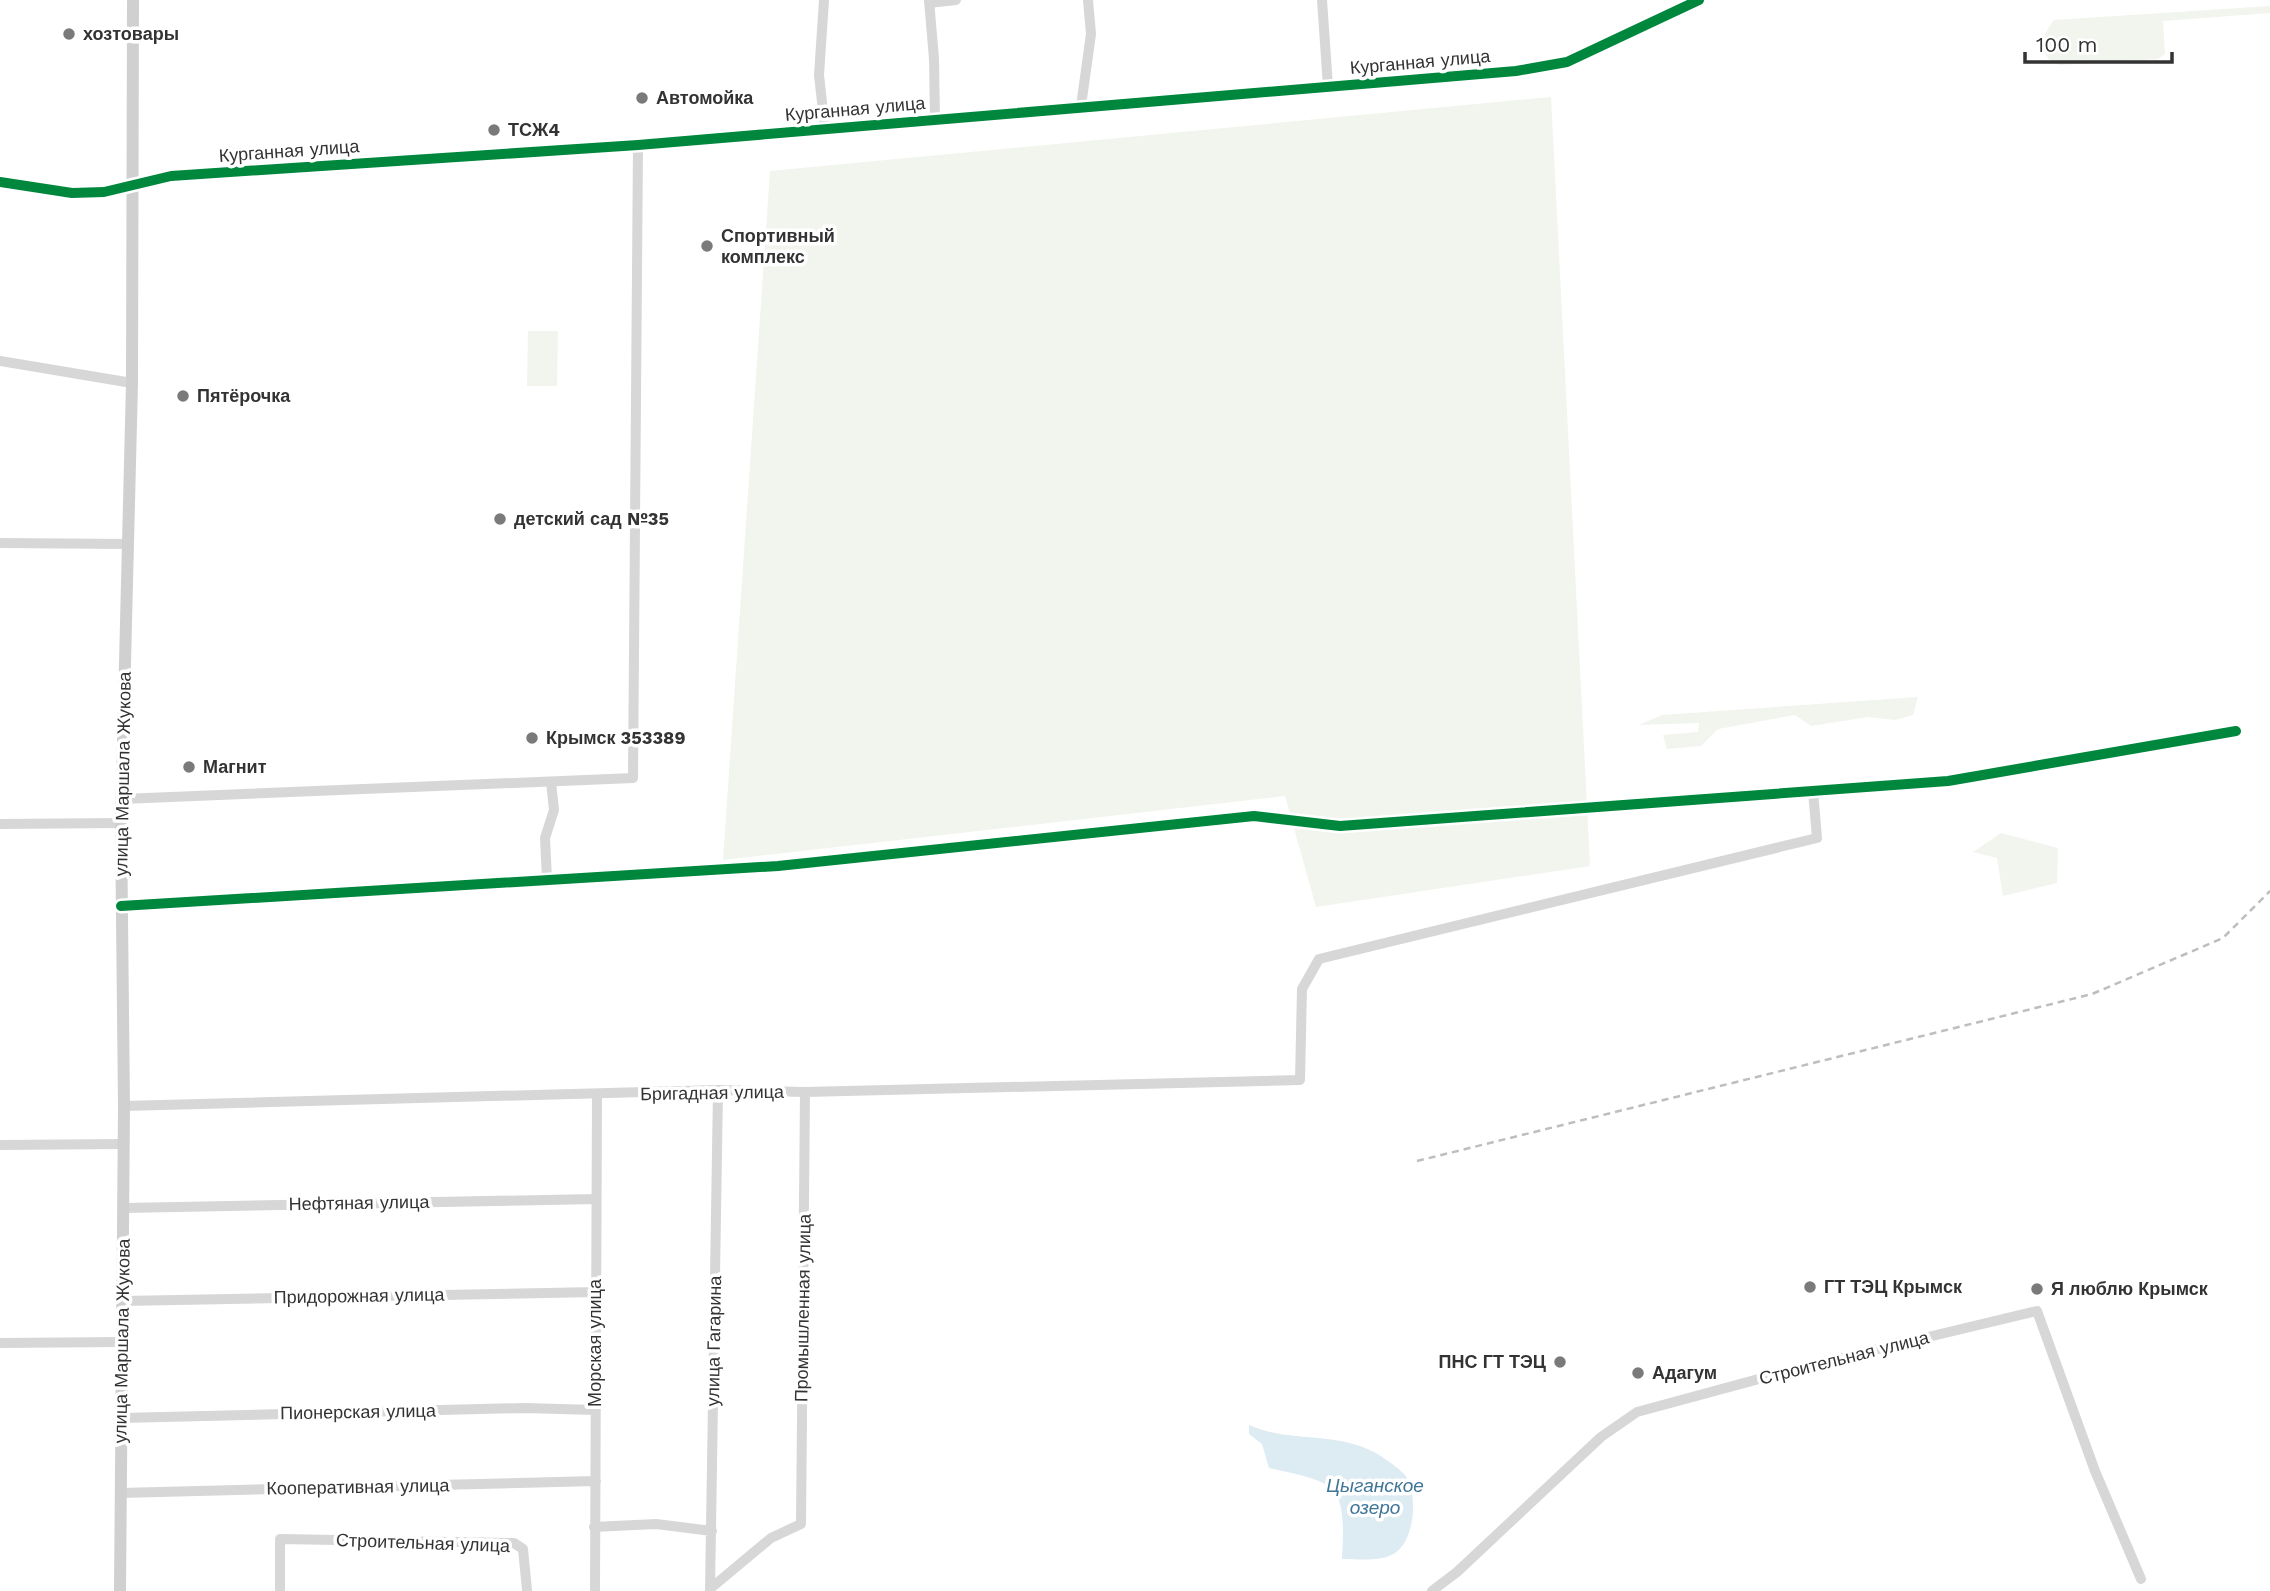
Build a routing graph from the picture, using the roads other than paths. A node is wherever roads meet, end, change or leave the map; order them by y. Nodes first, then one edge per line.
1 (133, 0) edge
2 (824, 0) edge
3 (956, 0) edge
4 (1088, 0) edge
5 (1322, 0) edge
6 (1699, 0) edge
7 (929, 1) edge
8 (1328, 87) junction
9 (1081, 106) junction
10 (935, 120) junction
11 (825, 129) junction
12 (638, 145) junction
13 (0, 183) edge
14 (133, 184) junction
15 (0, 361) edge
16 (132, 383) junction
17 (0, 542) edge
18 (128, 544) junction
19 (2236, 732) dead end
20 (551, 782) junction
21 (1813, 791) junction
22 (122, 799) junction
23 (121, 823) junction
24 (0, 824) edge
25 (547, 880) junction
26 (121, 906) junction
27 (718, 1090) junction
28 (805, 1092) junction
29 (597, 1095) junction
30 (124, 1106) junction
31 (124, 1144) junction
32 (0, 1145) edge
33 (595, 1199) junction
34 (124, 1208) junction
35 (596, 1292) junction
36 (123, 1301) junction
37 (122, 1342) junction
38 (0, 1343) edge
39 (595, 1410) junction
40 (122, 1418) junction
41 (596, 1481) junction
42 (120, 1493) junction
43 (594, 1527) junction
44 (712, 1531) junction
45 (2141, 1579) dead end
46 (710, 1589) edge
47 (527, 1590) edge
48 (120, 1591) edge
49 (280, 1591) edge
50 (595, 1591) edge
51 (1432, 1591) edge

1 - 14 main road, улица Маршала Жукова
2 - 11 street
3 - 7 street
4 - 9 street
5 - 8 street
6 - 8 street, Курганная улица
7 - 10 street
8 - 9 street, Курганная улица
9 - 10 street, Курганная улица
10 - 11 street, Курганная улица
11 - 12 street, Курганная улица
12 - 14 street, Курганная улица
12 - 20 street
13 - 14 street, Курганная улица
14 - 16 main road, улица Маршала Жукова
15 - 16 street
16 - 18 main road, улица Маршала Жукова
17 - 18 street
18 - 22 main road, улица Маршала Жукова
19 - 21 street
20 - 22 street
20 - 25 street
21 - 25 street
21 - 28 street, Бригадная улица
22 - 23 main road, улица Маршала Жукова
23 - 24 street
23 - 26 main road, улица Маршала Жукова
25 - 26 street
26 - 30 main road, улица Маршала Жукова
27 - 28 street, Бригадная улица
27 - 29 street, Бригадная улица
27 - 44 street, улица Гагарина
28 - 46 street, Промышленная улица
29 - 30 street, Бригадная улица
29 - 33 street, Морская улица
30 - 31 main road, улица Маршала Жукова
31 - 32 street
31 - 34 main road, улица Маршала Жукова
33 - 34 street, Нефтяная улица
33 - 35 street, Морская улица
34 - 36 main road, улица Маршала Жукова
35 - 36 street, Придорожная улица
35 - 39 street, Морская улица
36 - 37 main road, улица Маршала Жукова
37 - 38 street
37 - 40 main road, улица Маршала Жукова
39 - 40 street, Пионерская улица
39 - 41 street, Морская улица
40 - 42 main road, улица Маршала Жукова
41 - 42 street, Кооперативная улица
41 - 43 street, Морская улица
42 - 48 main road, улица Маршала Жукова
43 - 44 street
43 - 50 street, Морская улица
44 - 46 street, улица Гагарина
45 - 51 street, Строительная улица
47 - 49 street, Строительная улица

